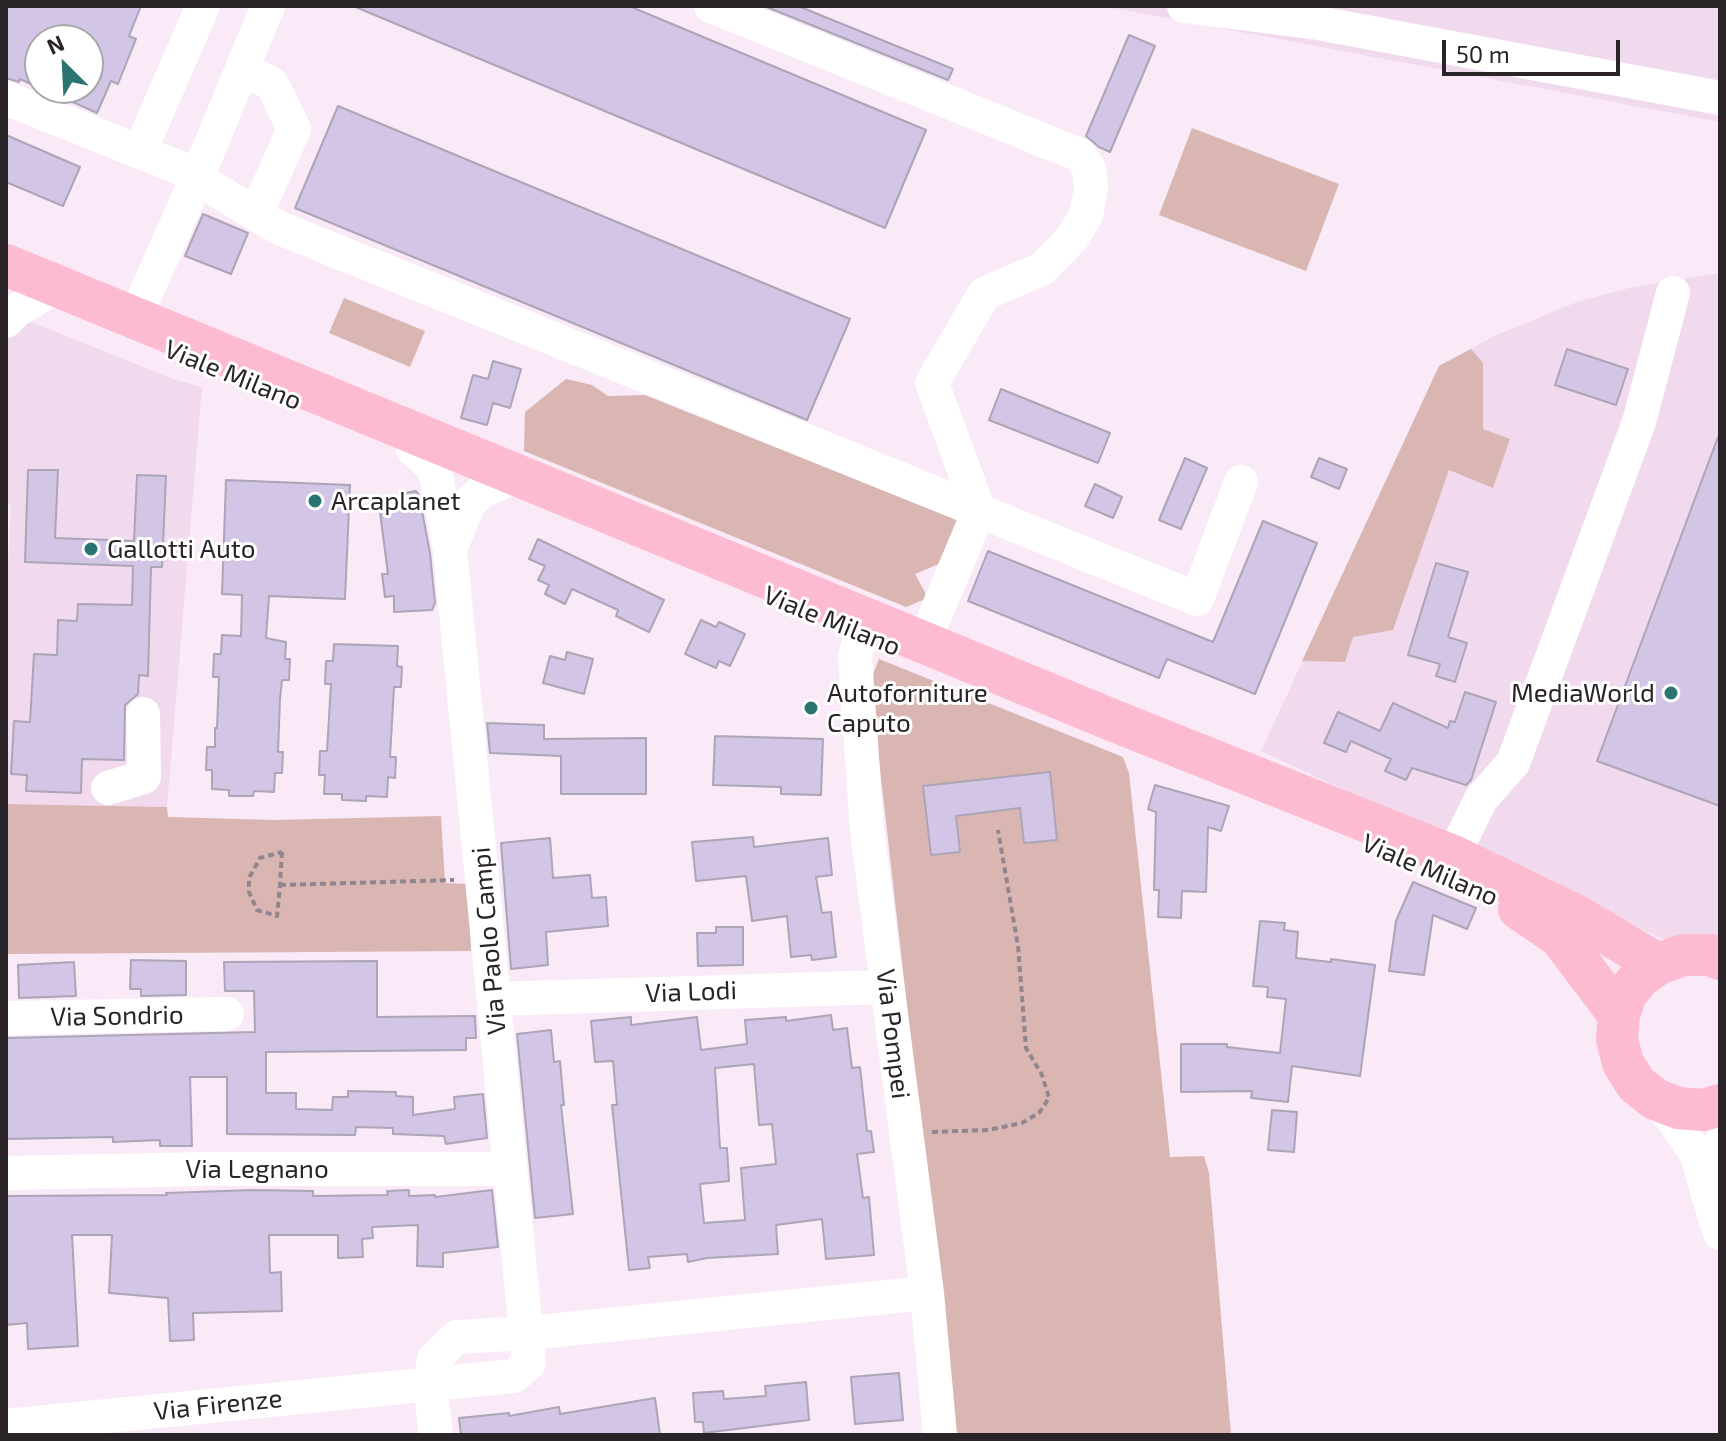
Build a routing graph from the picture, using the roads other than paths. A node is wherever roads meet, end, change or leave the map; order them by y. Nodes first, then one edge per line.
1 (203, 6) edge
2 (268, 6) edge
3 (711, 6) edge
4 (1184, 6) edge
5 (242, 68) junction
6 (6, 98) edge
7 (1720, 98) edge
8 (140, 151) junction
9 (197, 178) junction
10 (256, 214) junction
11 (6, 265) edge
12 (22, 290) edge
13 (1673, 293) dead end
14 (135, 318) junction
15 (6, 321) edge
16 (413, 449) junction
17 (1241, 482) dead end
18 (499, 484) junction
19 (979, 511) junction
20 (450, 550) junction
21 (861, 633) junction
22 (924, 642) junction
23 (143, 714) dead end
24 (108, 788) dead end
25 (1453, 856) junction
26 (1720, 959) edge
27 (1658, 964) junction
28 (887, 987) junction
29 (494, 999) junction
30 (227, 1014) dead end
31 (1619, 1015) junction
32 (6, 1018) edge
33 (1655, 1099) junction
34 (1720, 1105) edge
35 (1720, 1143) edge
36 (509, 1169) junction
37 (6, 1173) edge
38 (1709, 1198) junction
39 (1720, 1233) edge
40 (927, 1293) junction
41 (528, 1333) junction
42 (430, 1384) junction
43 (6, 1426) edge
44 (436, 1435) edge
45 (940, 1435) edge

1 - 8 street
2 - 5 street
3 - 19 street
4 - 7 street
5 - 9 street
5 - 10 street
6 - 8 street
8 - 9 street
9 - 10 street
9 - 14 street
10 - 19 street
11 - 14 main road, Viale Milano
12 - 15 street
12 - 16 main road, Viale Milano
13 - 25 street
14 - 22 main road, Viale Milano
16 - 18 main road, Viale Milano
16 - 20 street, Via Paolo Campi
17 - 19 street
18 - 20 street, Via Paolo Campi
18 - 21 main road, Viale Milano
19 - 22 street
20 - 29 street, Via Paolo Campi
21 - 28 street, Via Pompei
21 - 31 main road, Viale Milano
22 - 25 main road, Viale Milano
23 - 24 street
25 - 27 main road, Viale Milano
26 - 27 main road
27 - 31 main road
28 - 29 street, Via Lodi
28 - 40 street, Via Pompei
29 - 36 street, Via Paolo Campi
30 - 32 street, Via Sondrio
31 - 33 main road
33 - 34 main road
33 - 38 street
35 - 38 street
36 - 37 street, Via Legnano
36 - 41 street, Via Paolo Campi
38 - 39 street
40 - 41 street
40 - 45 street, Via Pompei
41 - 42 street
42 - 43 street, Via Firenze
42 - 44 street

